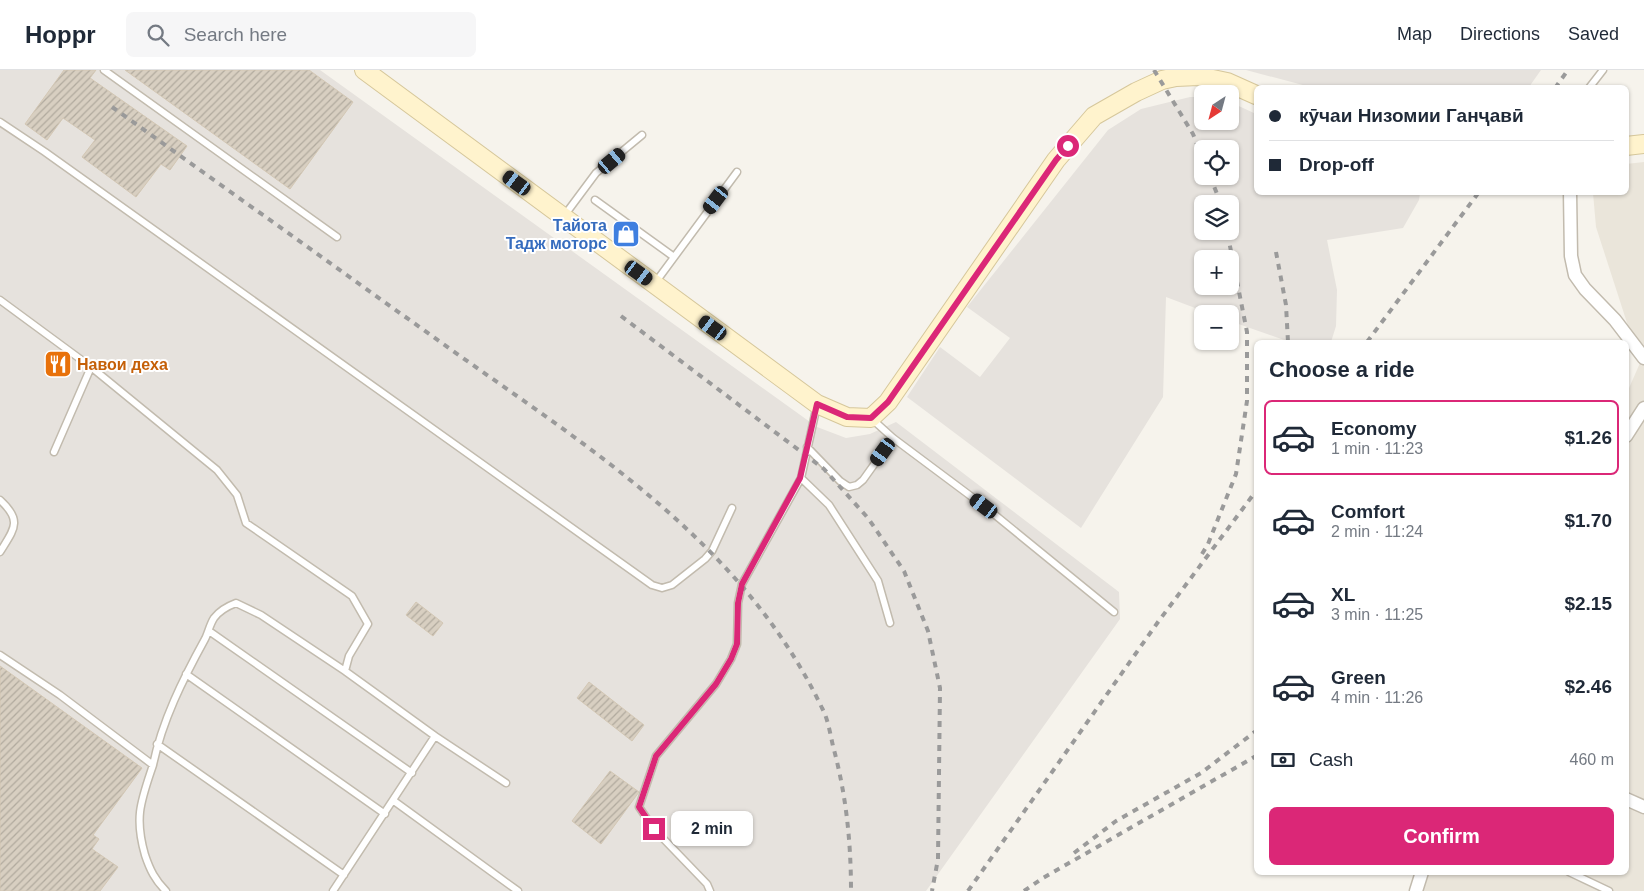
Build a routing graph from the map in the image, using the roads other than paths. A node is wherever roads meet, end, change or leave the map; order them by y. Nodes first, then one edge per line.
1 (104, 70) edge
2 (364, 70) edge
3 (1602, 70) edge
4 (1592, 85) edge
5 (1254, 94) edge
6 (0, 122) edge
7 (642, 135) dead end
8 (1644, 144) edge
9 (1629, 146) edge
10 (737, 172) dead end
11 (1570, 195) edge
12 (595, 200) dead end
13 (563, 217) junction
14 (337, 237) dead end
15 (674, 257) junction
16 (654, 284) junction
17 (0, 300) edge
18 (1644, 358) edge
19 (91, 368) junction
20 (817, 404) junction
21 (1644, 408) edge
22 (871, 418) junction
23 (1629, 431) edge
24 (893, 438) junction
25 (807, 447) junction
26 (54, 452) dead end
27 (800, 478) junction
28 (0, 500) edge
29 (732, 508) dead end
30 (0, 552) edge
31 (1114, 612) dead end
32 (890, 623) dead end
33 (209, 631) junction
34 (0, 655) edge
35 (345, 671) junction
36 (186, 674) junction
37 (435, 736) junction
38 (157, 744) junction
39 (153, 765) junction
40 (412, 773) junction
41 (506, 783) dead end
42 (1629, 800) edge
43 (394, 801) junction
44 (1644, 807) edge
45 (386, 814) junction
46 (344, 875) junction
47 (1421, 875) edge
48 (1575, 875) edge
49 (166, 891) edge
50 (333, 891) edge
51 (518, 891) edge
52 (710, 891) edge
53 (1416, 891) edge
54 (1609, 891) edge

1 - 14 lane
2 - 13 main road
3 - 4 lane
5 - 22 main road
6 - 29 lane
7 - 13 lane
8 - 9 main road
10 - 15 lane
11 - 18 street
12 - 15 lane
13 - 16 main road
15 - 16 lane
16 - 20 main road
17 - 19 lane
19 - 26 lane
19 - 35 lane
20 - 22 main road
20 - 25 lane
21 - 23 street
22 - 24 lane
24 - 25 lane
24 - 31 lane
25 - 27 lane
27 - 32 lane
27 - 52 lane
28 - 30 lane
33 - 35 lane
33 - 36 lane
33 - 40 lane
34 - 39 lane
35 - 37 lane
36 - 38 lane
36 - 45 lane
37 - 40 lane
37 - 41 lane
38 - 39 lane
38 - 46 lane
39 - 49 lane
40 - 43 lane
42 - 44 street
43 - 45 lane
43 - 51 lane
45 - 46 lane
46 - 50 lane
47 - 53 street
48 - 54 lane

